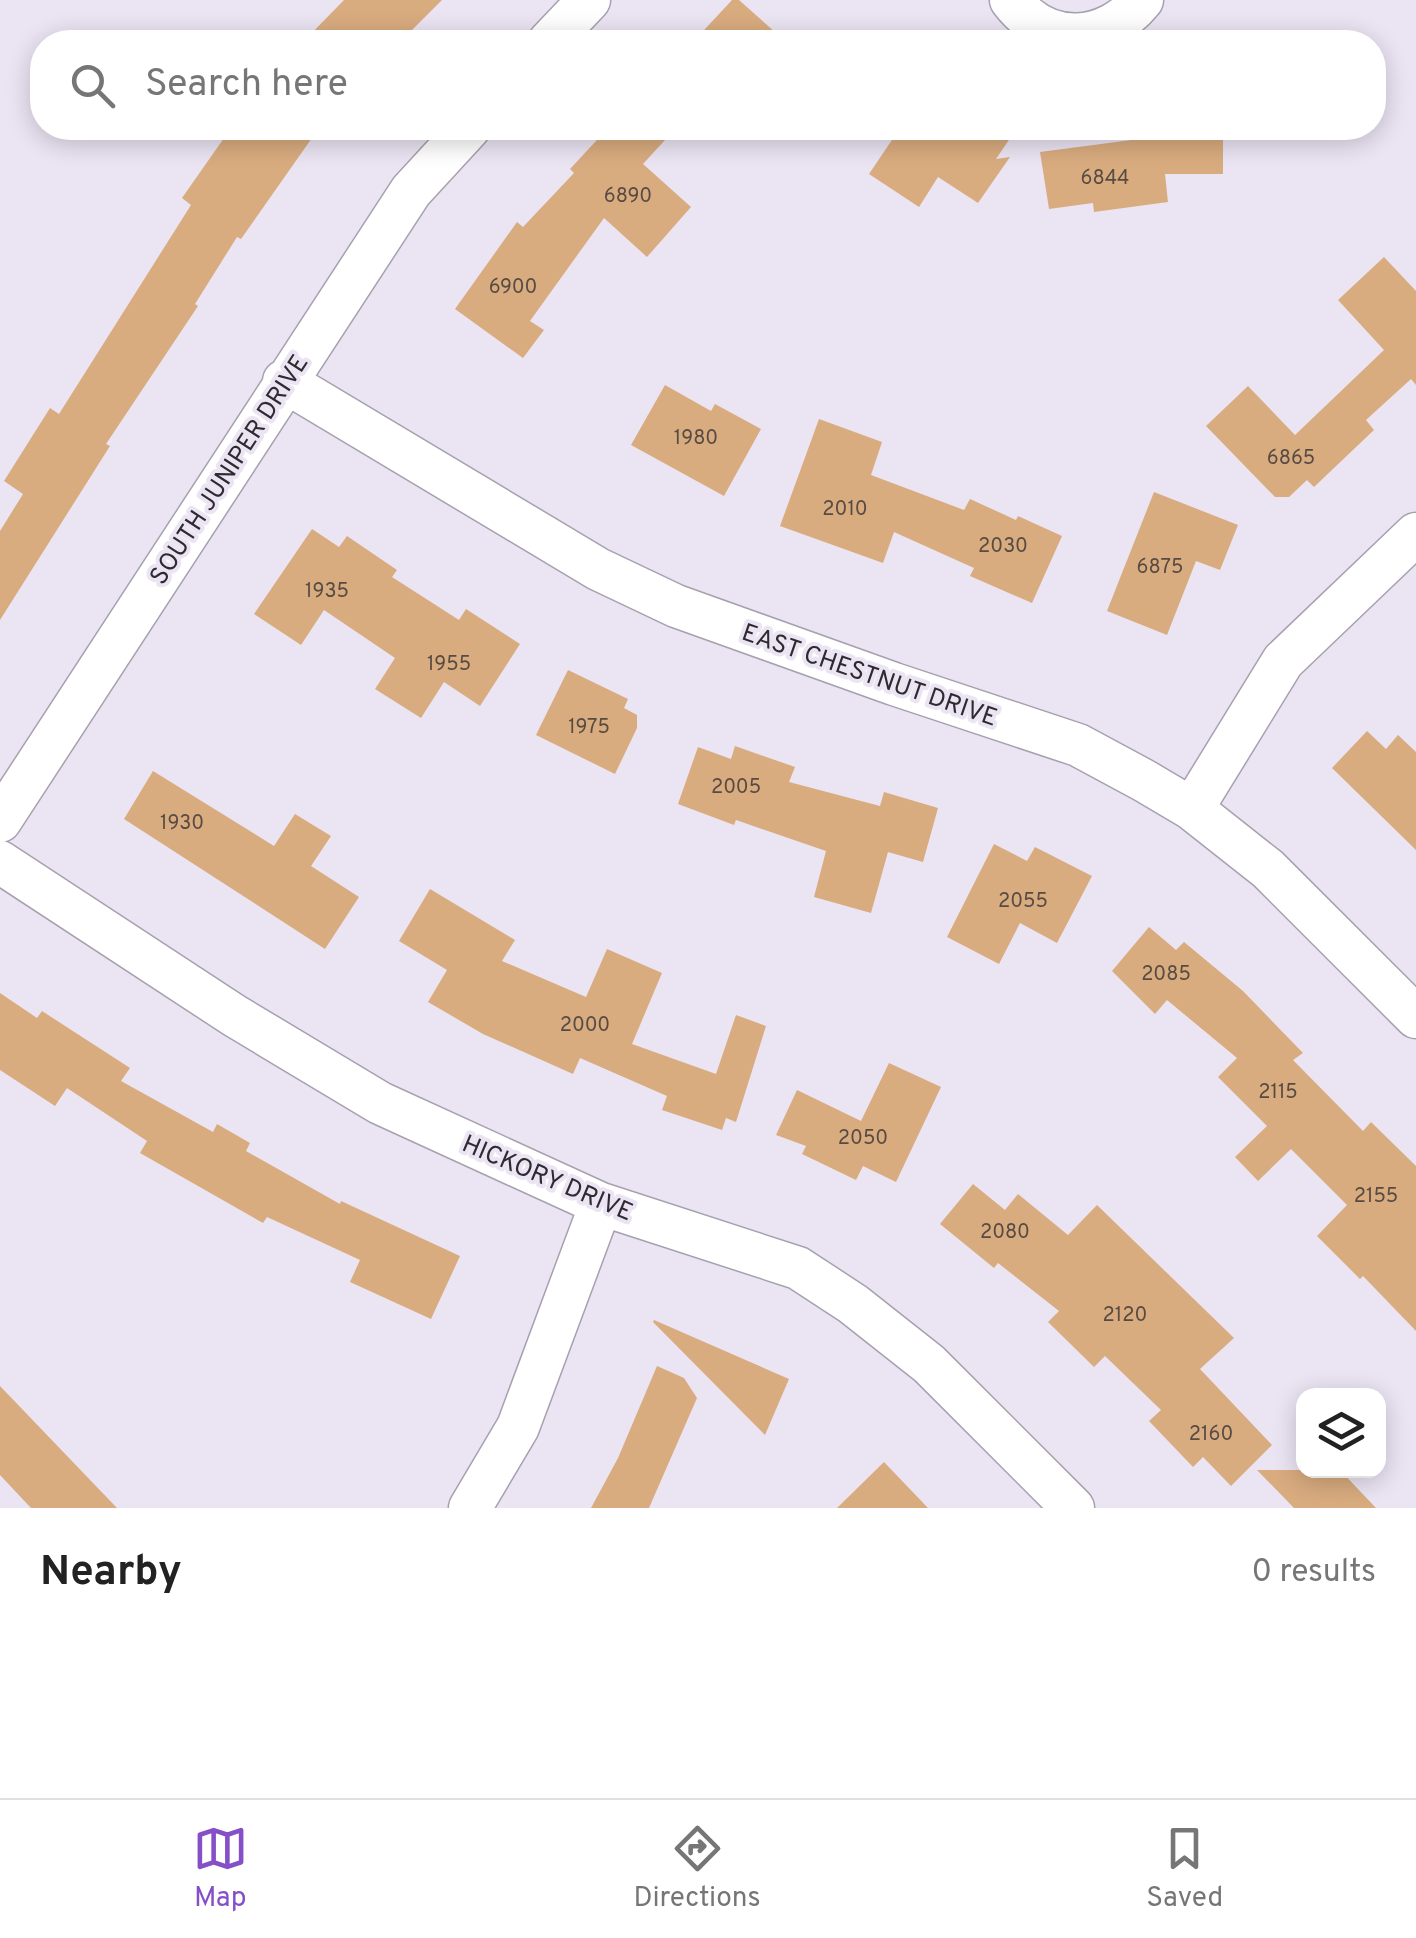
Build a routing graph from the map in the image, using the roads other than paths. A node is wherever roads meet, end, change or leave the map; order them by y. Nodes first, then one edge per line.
1 (589, 0) edge
2 (1012, 0) edge
3 (1142, 0) edge
4 (560, 30) edge
5 (1056, 30) edge
6 (1106, 30) edge
7 (458, 140) edge
8 (284, 381) junction
9 (1416, 534) edge
10 (1192, 810) junction
11 (0, 820) edge
12 (0, 862) edge
13 (1416, 1017) edge
14 (601, 1204) junction
15 (470, 1508) edge
16 (1073, 1508) edge

1 - 4 street
2 - 5 street
3 - 6 street
7 - 8 street, SOUTH JUNIPER DRIVE
8 - 10 street, EAST CHESTNUT DRIVE
8 - 11 street, SOUTH JUNIPER DRIVE
9 - 10 street
10 - 13 street, EAST CHESTNUT DRIVE
12 - 14 street, HICKORY DRIVE
14 - 15 street
14 - 16 street, HICKORY DRIVE

